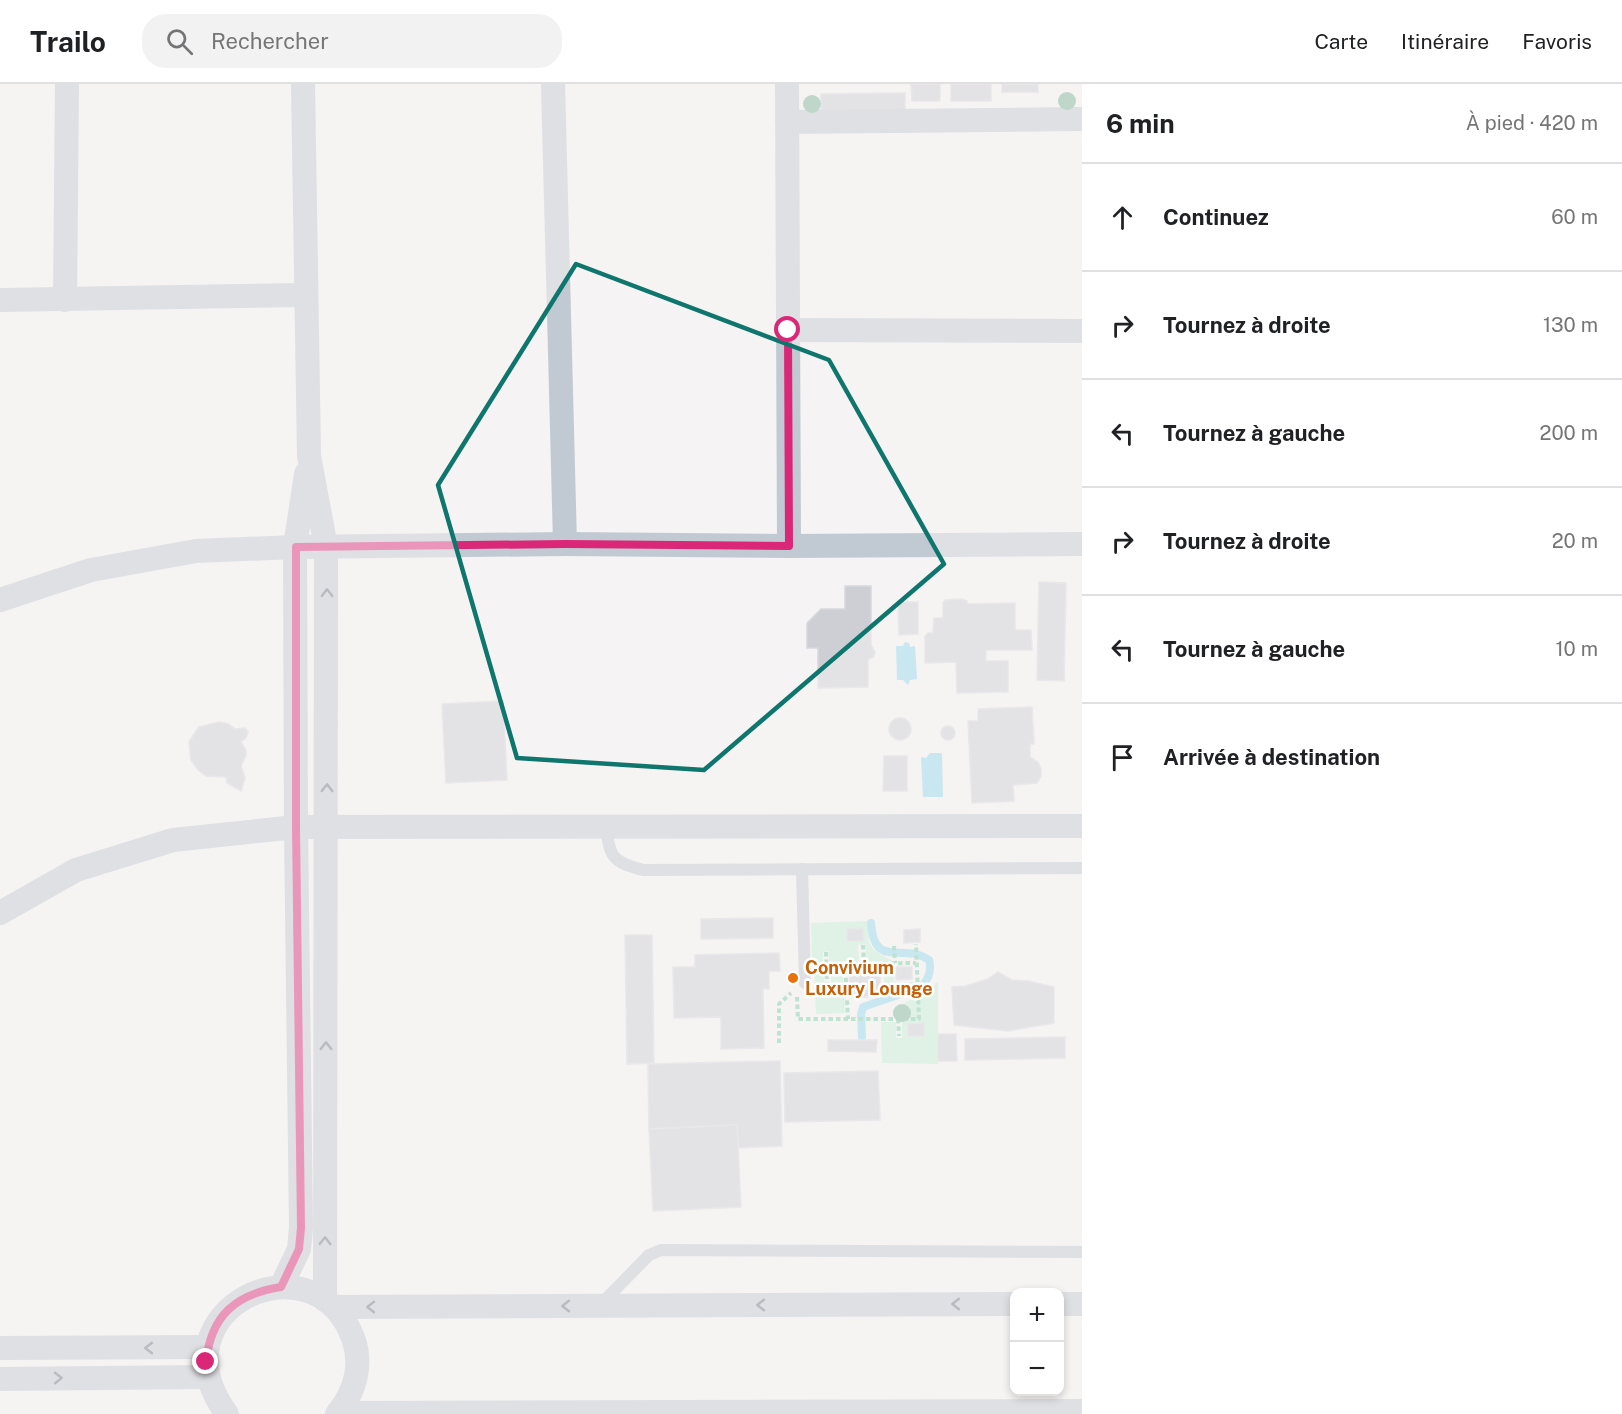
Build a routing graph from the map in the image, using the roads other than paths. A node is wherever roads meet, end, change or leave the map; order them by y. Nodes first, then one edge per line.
1 (67, 84) edge
2 (303, 84) edge
3 (553, 84) edge
4 (787, 84) edge
5 (1082, 118) edge
6 (787, 122) junction
7 (305, 295) junction
8 (0, 300) edge
9 (65, 300) junction
10 (788, 330) junction
11 (1082, 331) edge
12 (309, 456) junction
13 (565, 544) junction
14 (1082, 544) edge
15 (789, 546) junction
16 (296, 547) junction
17 (326, 547) junction
18 (0, 600) edge
19 (1082, 826) edge
20 (296, 827) junction
21 (327, 827) junction
22 (606, 828) junction
23 (1082, 868) edge
24 (802, 869) junction
25 (0, 913) edge
26 (800, 986) road end
27 (1082, 1252) edge
28 (281, 1287) junction
29 (329, 1303) junction
30 (1010, 1304) edge
31 (1064, 1304) edge
32 (1082, 1304) edge
33 (599, 1306) junction
34 (208, 1347) junction
35 (0, 1348) edge
36 (207, 1377) junction
37 (0, 1379) edge
38 (1082, 1411) edge
39 (603, 1413) edge
40 (227, 1414) edge
41 (338, 1414) edge

1 - 9 street
2 - 7 street
3 - 13 street
4 - 6 street
5 - 6 street
6 - 10 street
7 - 9 street
7 - 12 street
8 - 9 street
10 - 11 street
10 - 15 street
12 - 16 street
12 - 17 street
13 - 15 street
13 - 17 street
14 - 15 street
16 - 17 street
16 - 18 street
16 - 20 street
21 -> 17 street
19 - 22 street
20 - 21 street
20 - 25 street
20 - 28 street
21 - 22 street
29 -> 21 street
22 - 24 lane
23 - 24 lane
24 - 26 lane
27 - 33 lane
28 - 29 street
28 - 34 street
33 -> 29 street
29 - 41 street
30 -> 33 street
31 - 32 street
34 -> 35 street
34 - 36 street
37 -> 36 street
36 - 40 street
38 - 39 street
39 - 41 street

